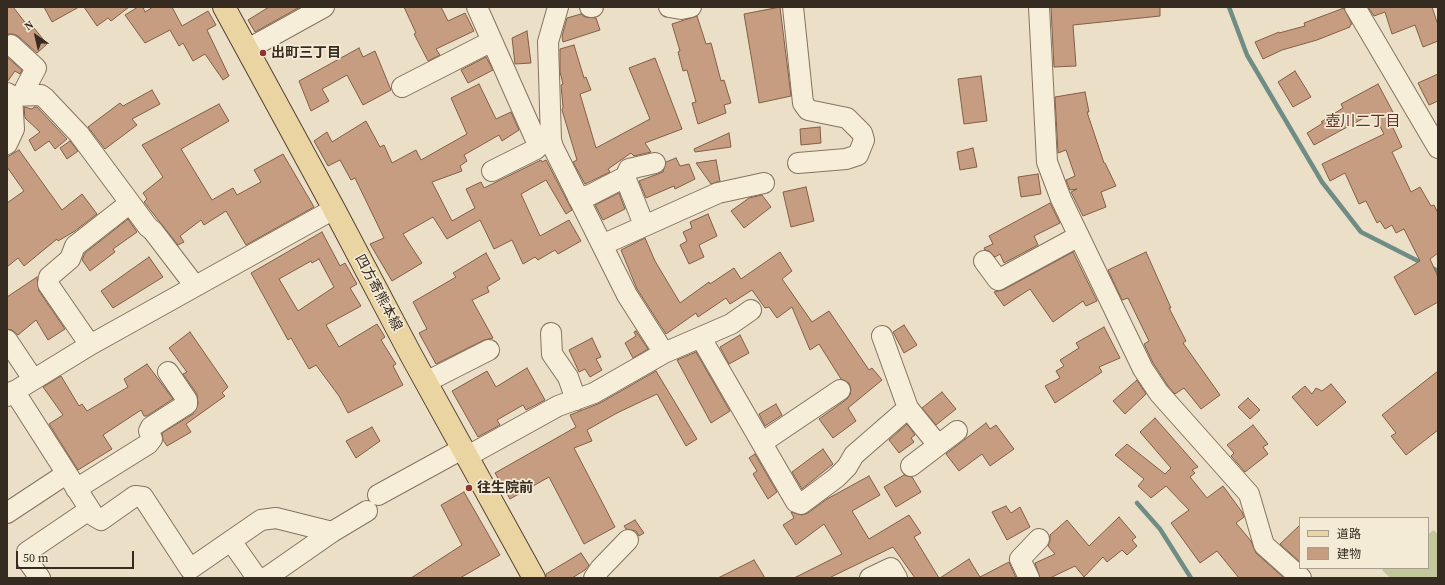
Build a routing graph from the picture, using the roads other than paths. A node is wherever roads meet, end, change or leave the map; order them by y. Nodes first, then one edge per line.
1 (224, 7) edge
2 (324, 7) edge
3 (477, 7) edge
4 (558, 7) edge
5 (590, 7) edge
6 (593, 7) edge
7 (668, 7) edge
8 (691, 7) edge
9 (793, 7) edge
10 (1039, 7) edge
11 (1356, 7) edge
12 (492, 41) junction
13 (11, 45) dead end
14 (248, 49) junction
15 (402, 87) dead end
16 (15, 95) edge
17 (547, 141) junction
18 (7, 144) edge
19 (1438, 148) edge
20 (655, 163) dead end
21 (798, 163) dead end
22 (492, 171) dead end
23 (625, 177) junction
24 (764, 183) dead end
25 (578, 198) junction
26 (130, 204) junction
27 (334, 209) junction
28 (644, 225) junction
29 (1078, 236) junction
30 (602, 245) junction
31 (984, 261) dead end
32 (195, 286) junction
33 (751, 310) dead end
34 (551, 333) dead end
35 (882, 336) dead end
36 (701, 338) junction
37 (7, 340) edge
38 (90, 345) junction
39 (489, 350) dead end
40 (664, 353) junction
41 (168, 372) dead end
42 (33, 379) junction
43 (426, 382) junction
44 (840, 390) dead end
45 (10, 394) edge
46 (576, 400) junction
47 (908, 408) junction
48 (957, 431) dead end
49 (763, 442) junction
50 (938, 445) junction
51 (464, 453) junction
52 (911, 466) dead end
53 (71, 482) junction
54 (378, 495) dead end
55 (89, 510) junction
56 (367, 511) dead end
57 (7, 513) edge
58 (332, 532) junction
59 (1039, 539) dead end
60 (628, 540) dead end
61 (231, 542) junction
62 (40, 578) edge
63 (257, 578) edge
64 (266, 578) edge
65 (534, 578) edge
66 (594, 578) edge
67 (870, 578) edge
68 (897, 578) edge
69 (1029, 578) edge
70 (1301, 578) edge

1 - 14 main road, 四方寄熊本線
2 - 14 street
3 - 12 street
4 - 17 street
5 - 6 street
7 - 8 street
9 - 21 street
10 - 29 street
11 - 19 street
12 - 15 street
12 - 17 street
13 - 16 street
14 - 27 main road, 四方寄熊本線
16 - 18 street
16 - 26 street
17 - 22 street
17 - 25 street
20 - 23 street
23 - 25 street
23 - 28 street
24 - 28 street
25 - 30 street
26 - 32 street
26 - 38 street
27 - 32 street
27 - 43 main road, 四方寄熊本線
28 - 30 street
29 - 31 street
29 - 70 street
30 - 40 street
32 - 38 street
33 - 36 street
34 - 46 street
35 - 47 street
36 - 40 street
36 - 49 street
37 - 42 street
38 - 42 street
39 - 43 street
40 - 46 street
41 - 53 street
42 - 45 street
43 - 51 main road, 四方寄熊本線
44 - 49 street
45 - 53 street
46 - 51 street
47 - 49 street
47 - 50 street
48 - 50 street
50 - 52 street
51 - 54 street
51 - 65 main road, 四方寄熊本線
53 - 55 street
53 - 57 street
55 - 61 street
55 - 62 street
56 - 58 street
58 - 61 street
58 - 64 street
59 - 69 street
60 - 66 street
61 - 63 street
67 - 68 street

